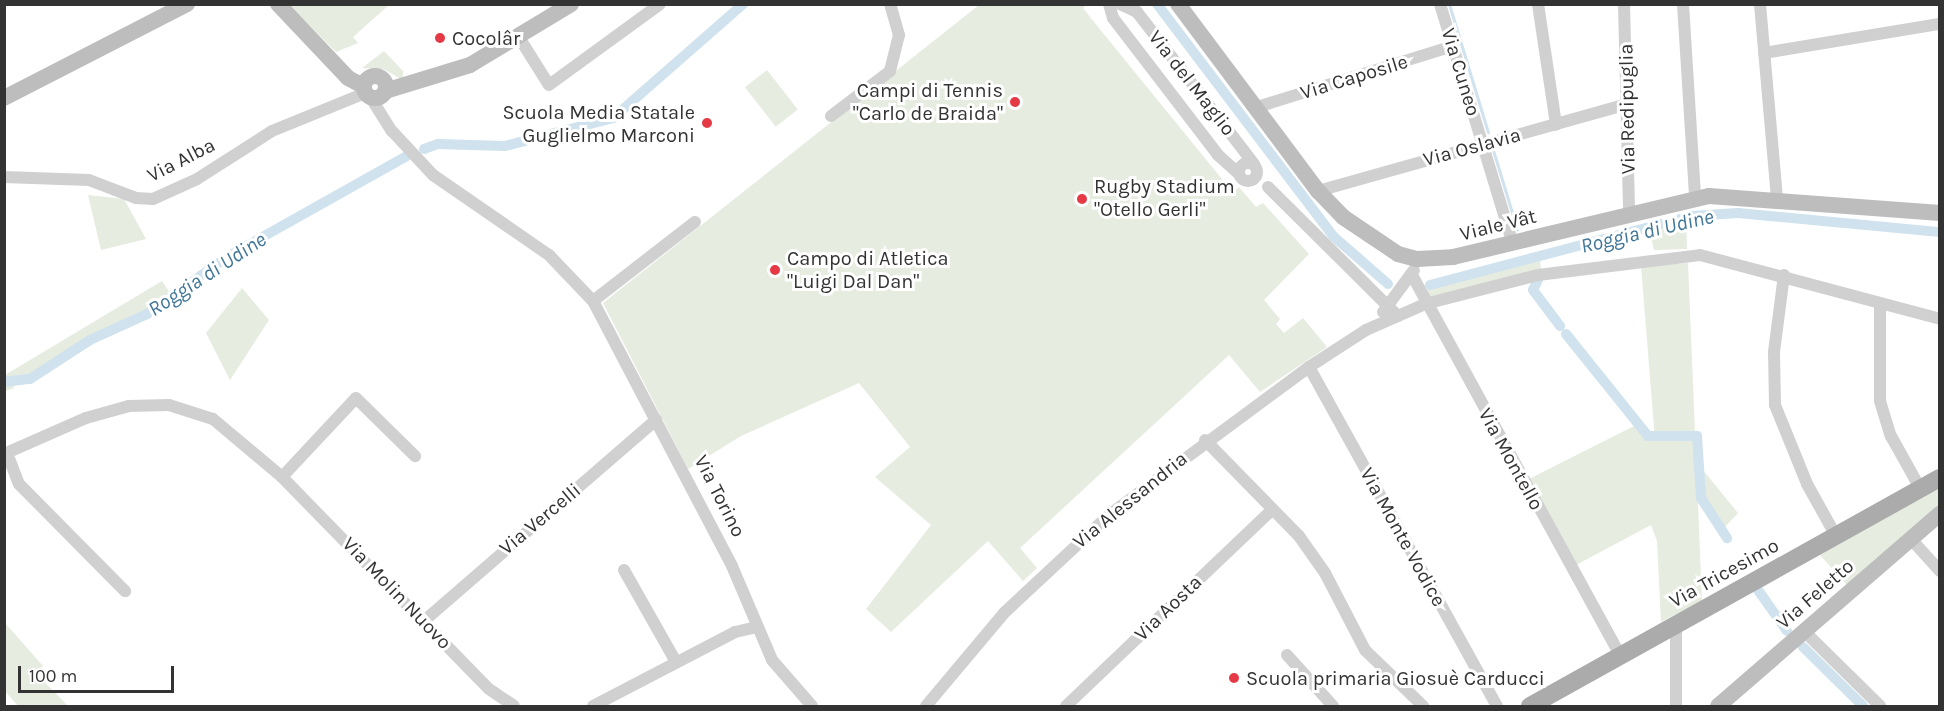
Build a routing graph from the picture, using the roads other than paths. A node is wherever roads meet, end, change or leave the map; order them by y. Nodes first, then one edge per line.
1 (187, 4) edge
2 (278, 4) edge
3 (571, 4) edge
4 (660, 4) edge
5 (890, 4) edge
6 (1109, 4) edge
7 (1178, 4) edge
8 (1440, 4) edge
9 (1538, 4) edge
10 (1624, 4) edge
11 (1683, 4) edge
12 (1760, 4) edge
13 (1123, 6) edge
14 (1115, 22) junction
15 (1940, 24) edge
16 (520, 39) junction
17 (1453, 46) junction
18 (1764, 53) junction
19 (374, 89) junction
20 (4, 98) edge
21 (1627, 104) junction
22 (1254, 108) junction
23 (831, 116) dead end
24 (1556, 125) junction
25 (1482, 142) junction
26 (1255, 167) junction
27 (4, 177) edge
28 (1244, 177) junction
29 (1268, 187) junction
30 (1318, 191) junction
31 (1695, 197) junction
32 (1777, 198) junction
33 (1940, 213) edge
34 (1629, 214) junction
35 (695, 222) dead end
36 (1513, 244) junction
37 (1415, 267) junction
38 (1784, 275) junction
39 (594, 301) junction
40 (1425, 304) junction
41 (1880, 306) junction
42 (1388, 307) junction
43 (1398, 316) junction
44 (1940, 319) edge
45 (1366, 330) junction
46 (1309, 367) junction
47 (656, 420) junction
48 (1205, 440) junction
49 (6, 454) edge
50 (415, 456) dead end
51 (282, 477) junction
52 (1940, 478) edge
53 (1920, 488) junction
54 (1271, 511) junction
55 (1940, 514) edge
56 (1836, 536) junction
57 (1911, 538) junction
58 (624, 570) dead end
59 (1940, 571) edge
60 (125, 591) dead end
61 (425, 620) junction
62 (1676, 625) junction
63 (757, 627) junction
64 (1797, 637) junction
65 (1287, 656) dead end
66 (1621, 656) junction
67 (676, 662) junction
68 (1725, 704) edge
69 (514, 706) edge
70 (594, 706) edge
71 (812, 706) edge
72 (927, 706) edge
73 (1066, 706) edge
74 (1333, 706) edge
75 (1423, 706) edge
76 (1497, 706) edge
77 (1530, 706) edge
78 (1676, 706) edge
79 (1880, 706) edge

1 - 20 main road
2 - 19 main road
3 - 16 main road, Via Alba
4 - 16 street
5 - 23 street
6 - 14 street, Via del Maglio
7 - 22 main road, Viale Vât
8 - 17 street, Via Cuneo
9 - 24 street
10 - 21 street, Via Redipuglia
11 - 31 street
12 - 18 street
13 - 14 street, Via del Maglio
13 - 26 street, Via del Maglio
14 - 28 street, Via del Maglio
15 - 18 street
16 - 19 main road, Via Alba
17 - 22 street, Via Caposile
17 - 25 street, Via Cuneo
18 - 32 street
19 - 27 street, Via Alba
19 - 39 street, Via Torino
21 - 24 street, Via Oslavia
21 - 34 street, Via Redipuglia
22 - 30 main road, Viale Vât
24 - 25 street, Via Oslavia
25 - 30 street, Via Oslavia
25 - 36 street, Via Cuneo
26 - 28 street
26 - 29 street, Via del Maglio
28 - 29 street, Via del Maglio
29 - 42 street, Via del Maglio
30 - 37 main road, Viale Vât
31 - 32 main road, Viale Vât
31 - 34 main road, Viale Vât
32 - 33 main road, Viale Vât
34 - 36 main road, Viale Vât
35 - 39 street
36 - 37 main road, Viale Vât
37 - 40 street, Via Montello
37 - 42 street, Via Alessandria
38 - 40 street, Via Alessandria
38 - 41 street, Via Alessandria
38 - 56 street
39 - 47 street, Via Torino
40 - 43 street, Via Alessandria
40 - 66 street, Via Montello
41 - 44 street, Via Alessandria
41 - 53 street
42 - 43 street, Via del Maglio
42 - 45 street, Via Alessandria
43 - 45 street, Via Alessandria
45 - 46 street, Via Alessandria
46 - 48 street, Via Alessandria
46 - 76 street, Via Monte Vodice
47 - 61 street, Via Vercelli
47 - 63 street, Via Torino
48 - 54 street
48 - 72 street, Via Alessandria
49 - 51 street, Via Molin Nuovo
49 - 60 street, Via Molin Nuovo
50 - 51 street
51 - 61 street, Via Molin Nuovo
52 - 53 main road, Via Tricesimo
53 - 56 main road, Via Tricesimo
54 - 73 street, Via Aosta
54 - 75 street
55 - 57 main road, Via Feletto
56 - 62 main road, Via Tricesimo
57 - 59 street
57 - 64 main road, Via Feletto
58 - 67 street
61 - 69 street, Via Molin Nuovo
62 - 66 main road, Via Tricesimo
62 - 78 street
63 - 67 street
63 - 71 street, Via Torino
64 - 68 main road, Via Feletto
64 - 79 street
65 - 74 street
66 - 77 main road, Via Tricesimo
67 - 70 street

